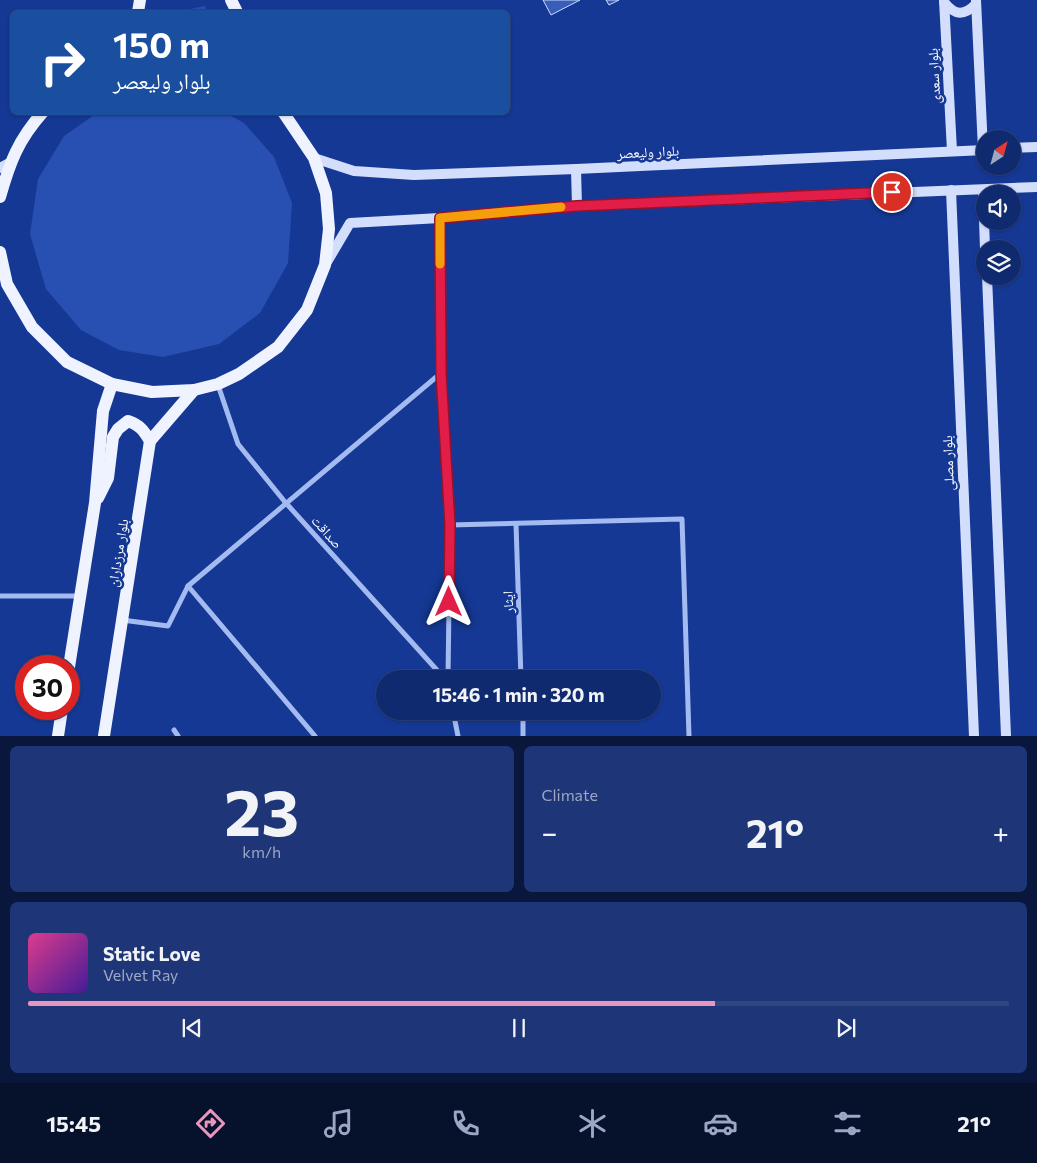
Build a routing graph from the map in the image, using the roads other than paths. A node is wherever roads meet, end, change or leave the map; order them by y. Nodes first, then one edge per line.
1 (944, 1) edge
2 (976, 2) edge
3 (40, 115) edge
4 (286, 115) edge
5 (983, 130) edge
6 (1037, 147) edge
7 (1021, 148) edge
8 (976, 150) edge
9 (952, 151) junction
10 (314, 158) junction
11 (5, 166) edge
12 (576, 169) junction
13 (1037, 187) edge
14 (1021, 188) edge
15 (951, 190) junction
16 (976, 190) edge
17 (0, 197) edge
18 (577, 206) junction
19 (440, 218) junction
20 (0, 252) edge
21 (325, 266) junction
22 (4, 281) edge
23 (987, 285) edge
24 (441, 373) junction
25 (112, 384) junction
26 (218, 384) junction
27 (194, 390) junction
28 (150, 442) junction
29 (285, 502) junction
30 (95, 503) junction
31 (516, 524) junction
32 (450, 525) junction
33 (188, 586) junction
34 (0, 596) edge
35 (80, 596) junction
36 (122, 620) junction
37 (71, 655) edge
38 (438, 670) edge
39 (446, 670) edge
40 (522, 670) edge
41 (60, 720) edge
42 (455, 720) edge
43 (523, 720) edge
44 (174, 730) dead end
45 (58, 736) edge
46 (104, 736) edge
47 (178, 736) edge
48 (315, 736) edge
49 (458, 736) edge
50 (524, 736) edge
51 (689, 736) edge
52 (974, 736) edge
53 (1006, 736) edge

1 - 2 street
1 - 9 street, بلوار سعدی
2 - 5 street
3 - 11 main road
4 - 10 main road
6 - 7 street
8 - 9 street, بلوار ولیعصر
9 - 12 street, بلوار ولیعصر
10 - 12 street, بلوار ولیعصر
10 - 21 main road
11 - 17 main road
12 - 18 street
13 - 14 street
15 - 16 street
15 - 18 street
15 - 52 street, بلوار مصلی
18 - 19 street
19 - 21 street
19 - 24 street
20 - 22 main road
21 - 26 main road
22 - 25 main road
23 - 53 street
24 - 29 street
24 - 32 street
25 - 27 main road
25 - 30 main road
26 - 27 main road
26 - 29 street, صداقت
27 - 28 main road
28 - 30 main road
28 - 36 main road, بلوار مرزداران
29 - 33 street
29 - 38 street, صداقت
30 - 35 main road
31 - 32 street
31 - 40 street, ایثار
31 - 51 street
32 - 39 street
33 - 36 street
33 - 48 street
34 - 35 street
35 - 37 main road
36 - 46 main road, بلوار مرزداران
41 - 45 main road
42 - 49 street
43 - 50 street
44 - 47 street

